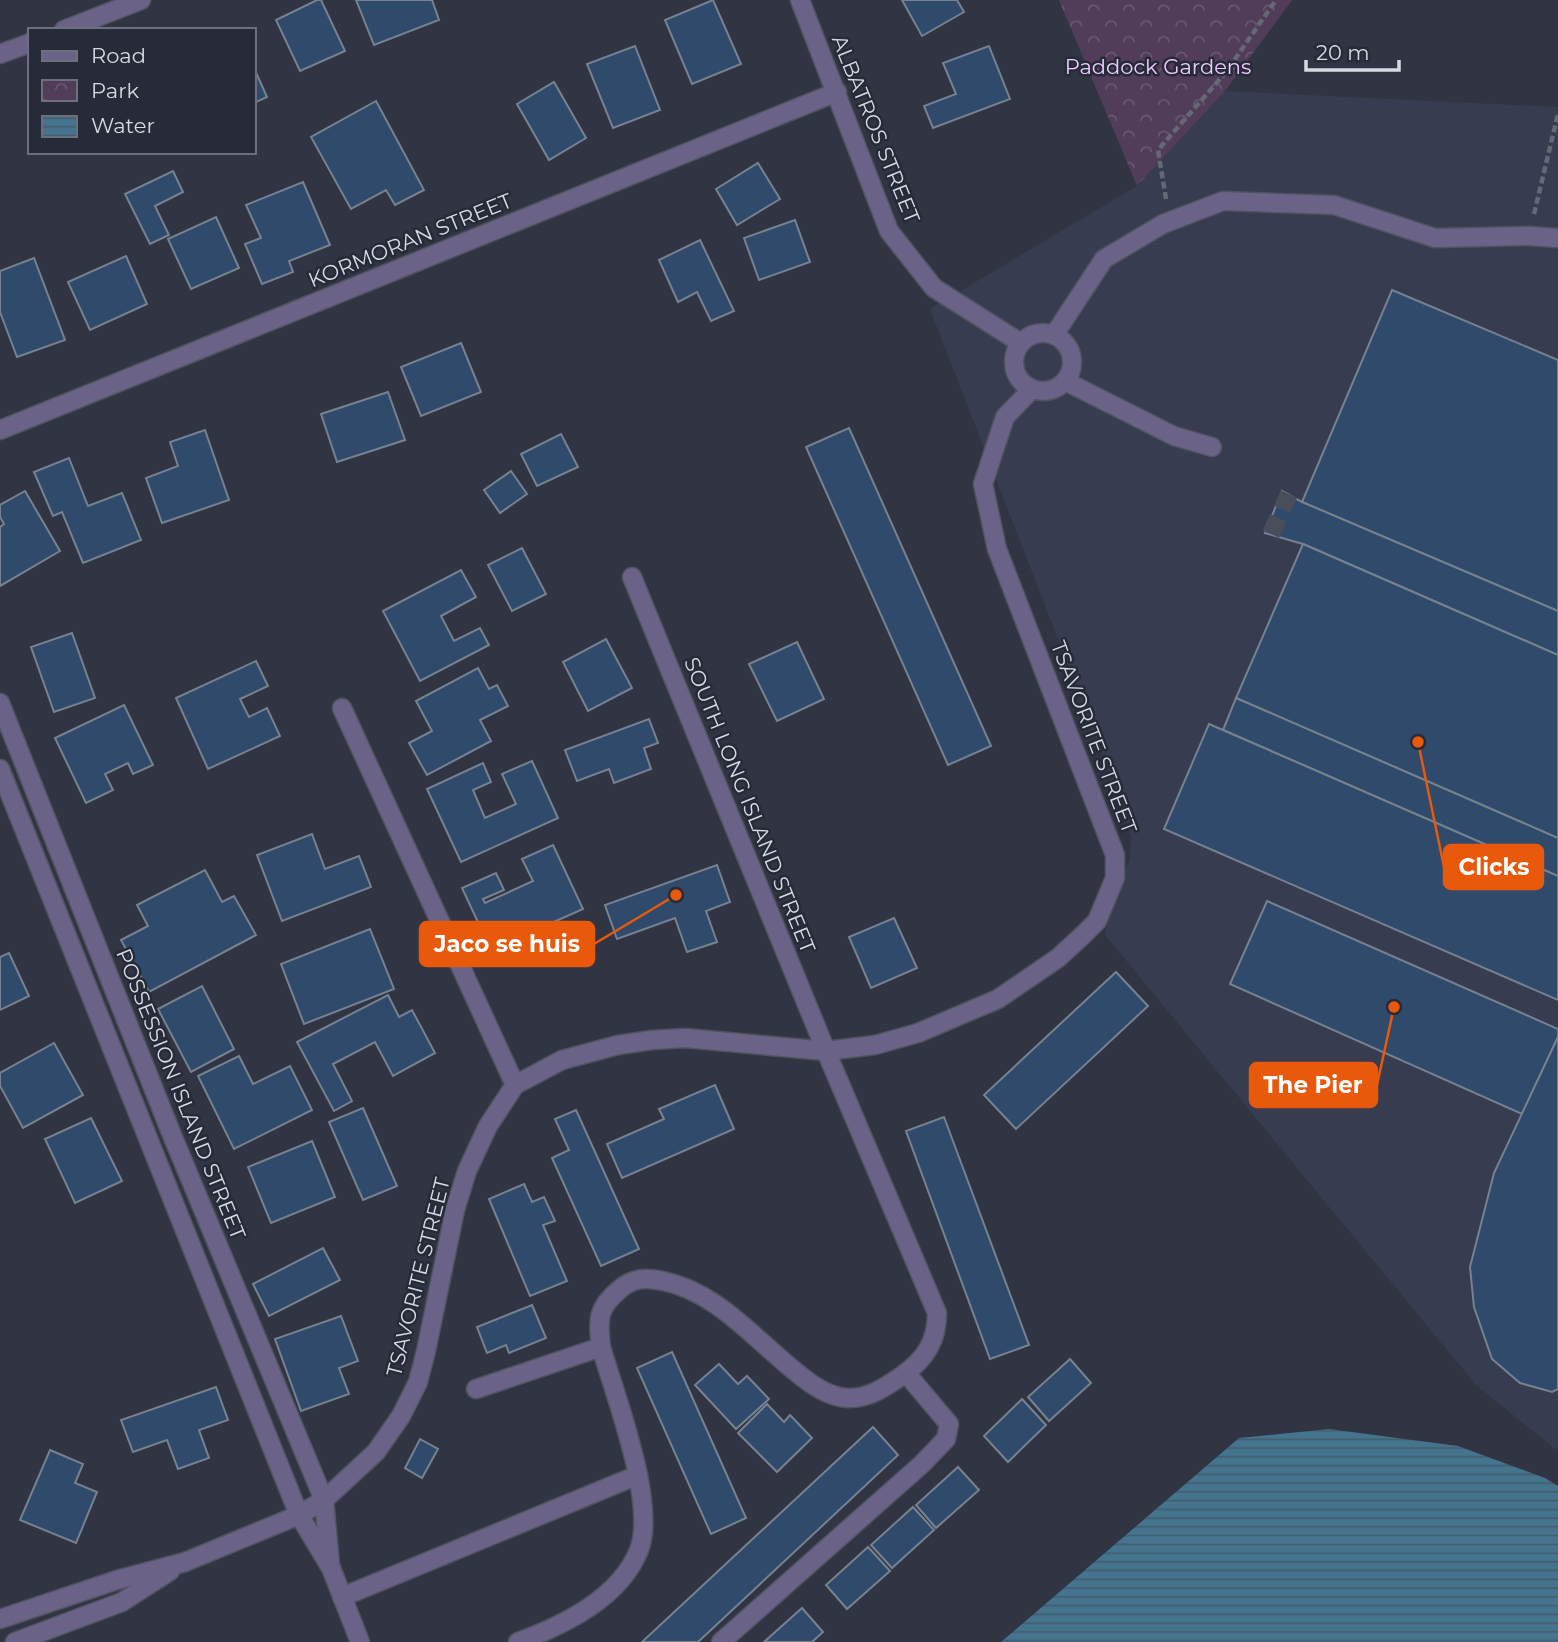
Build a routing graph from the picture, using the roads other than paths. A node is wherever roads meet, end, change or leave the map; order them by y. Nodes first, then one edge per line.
1 (141, 0) edge
2 (800, 0) edge
3 (69, 28) edge
4 (28, 44) edge
5 (0, 54) edge
6 (837, 92) junction
7 (1558, 238) edge
8 (1055, 335) junction
9 (1021, 343) junction
10 (1065, 381) junction
11 (1032, 389) junction
12 (0, 430) edge
13 (1212, 447) dead end
14 (632, 577) dead end
15 (0, 703) edge
16 (342, 708) dead end
17 (0, 769) edge
18 (826, 1051) junction
19 (515, 1085) junction
20 (601, 1347) junction
21 (906, 1373) junction
22 (476, 1389) dead end
23 (638, 1475) junction
24 (324, 1500) junction
25 (299, 1515) junction
26 (185, 1562) junction
27 (331, 1567) junction
28 (342, 1597) junction
29 (0, 1619) edge
30 (15, 1642) edge
31 (360, 1642) edge
32 (518, 1642) edge
33 (721, 1642) edge

1 - 3 street
2 - 6 street, ALBATROS STREET
4 - 5 street
6 - 9 street, ALBATROS STREET
6 - 12 street, KORMORAN STREET
7 - 8 street
8 - 9 street
8 - 10 street
9 - 11 street
10 - 11 street
10 - 13 street
11 - 18 street, TSAVORITE STREET
14 - 18 street, SOUTH LONG ISLAND STREET
15 - 24 street, POSSESSION ISLAND STREET
16 - 19 street
17 - 25 street
18 - 19 street, TSAVORITE STREET
18 - 21 street, SOUTH LONG ISLAND STREET
19 - 24 street, TSAVORITE STREET
20 - 21 street, SOUTH LONG ISLAND STREET
20 - 22 street
20 - 23 street, SOUTH LONG ISLAND STREET
21 - 33 street
23 - 28 street
23 - 32 street, SOUTH LONG ISLAND STREET
24 - 25 street, TSAVORITE STREET
24 - 27 street, POSSESSION ISLAND STREET
25 - 26 street, TSAVORITE STREET
25 - 27 street
26 - 29 street, TSAVORITE STREET
26 - 30 street, TSAVORITE STREET
27 - 28 street
28 - 31 street

